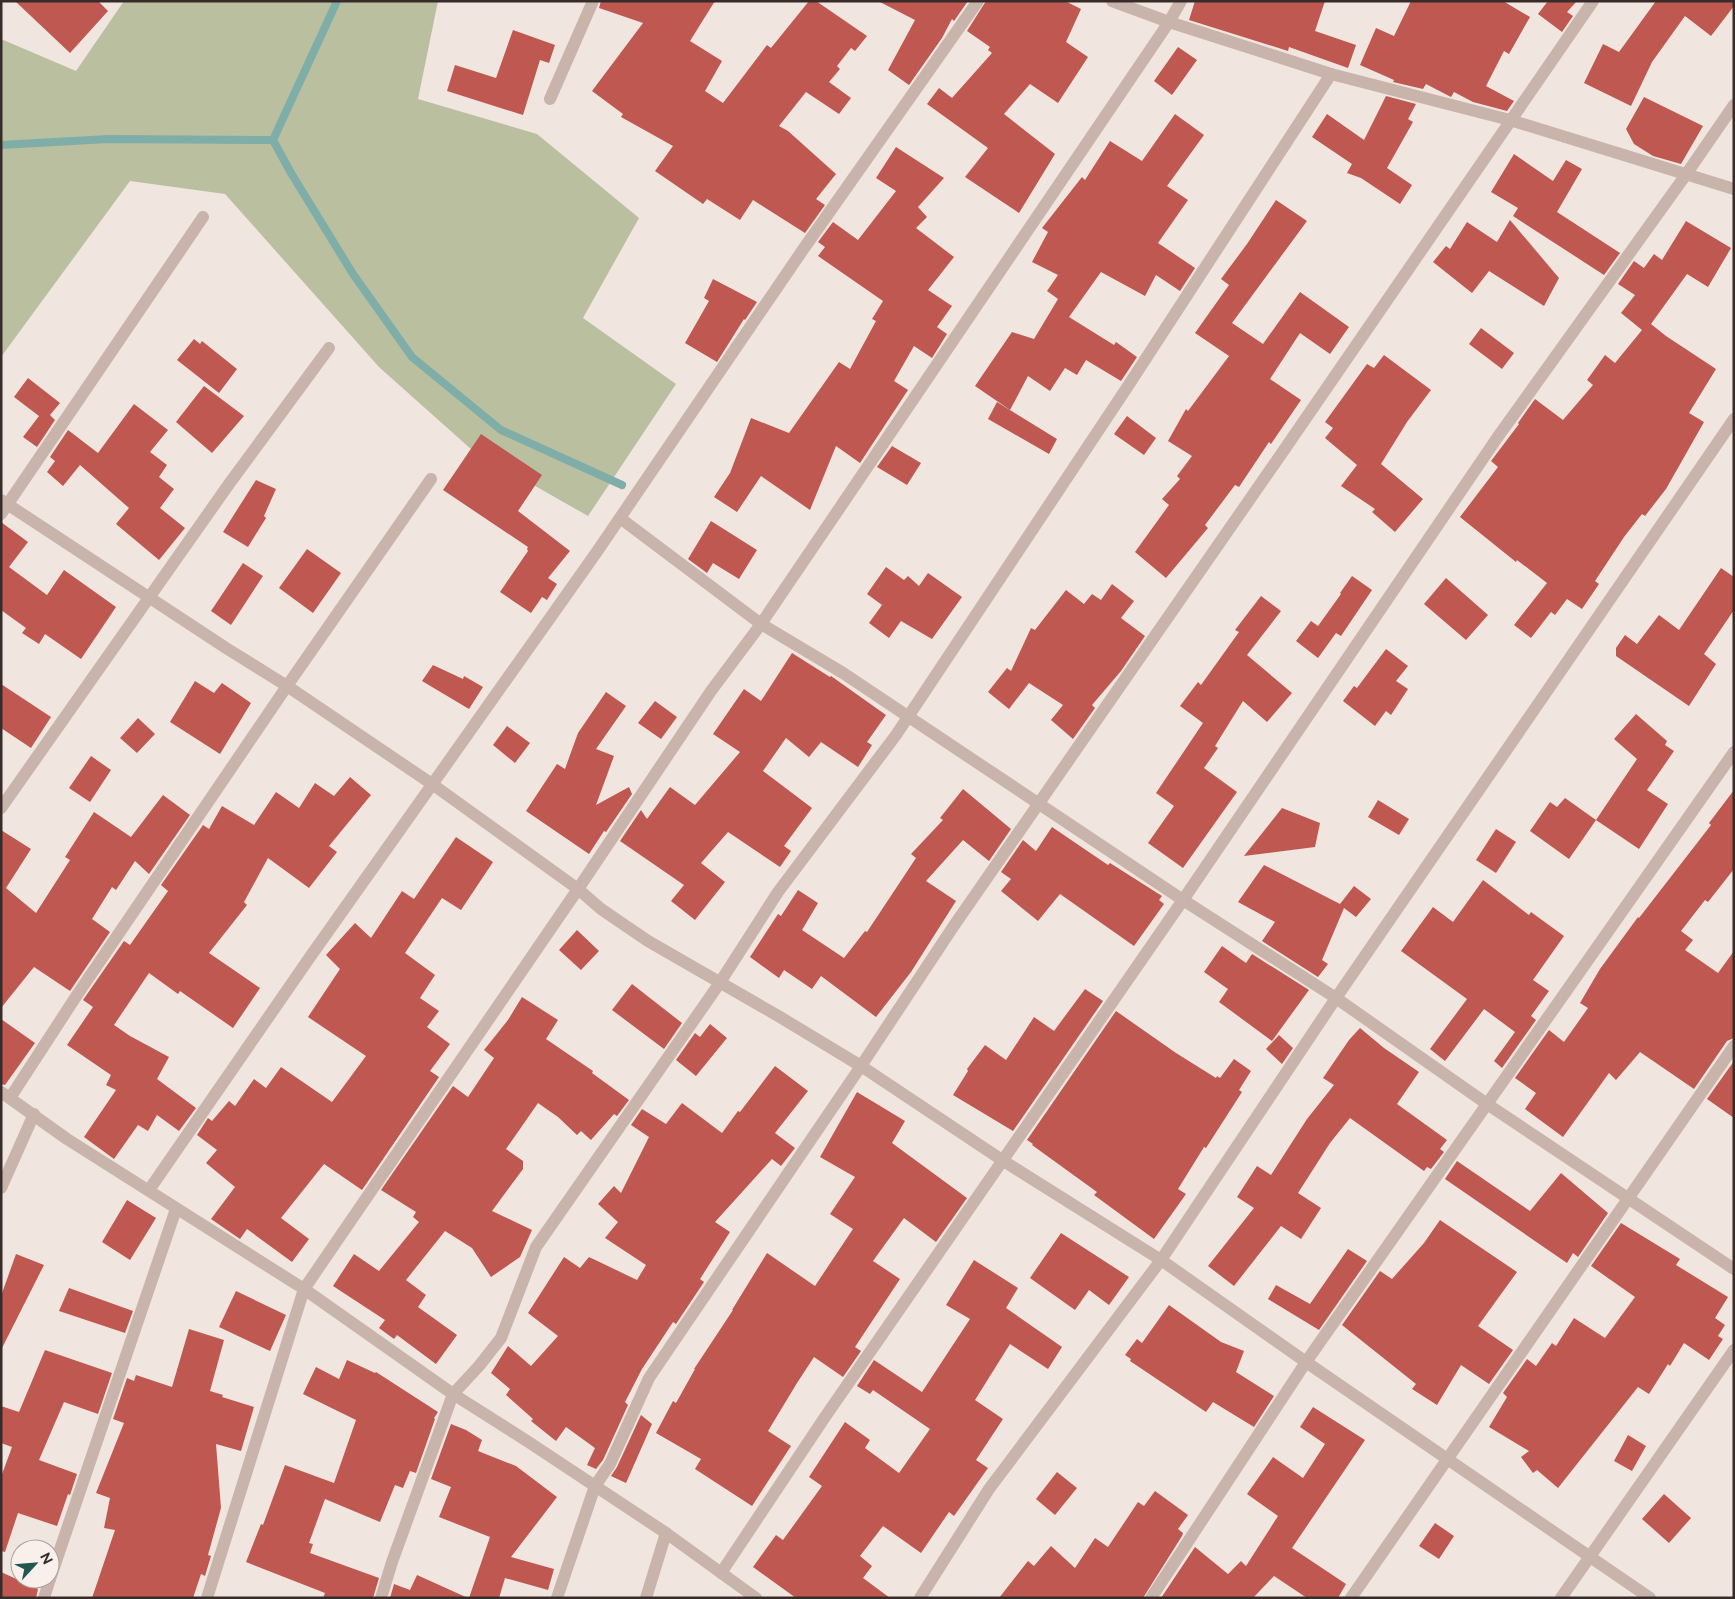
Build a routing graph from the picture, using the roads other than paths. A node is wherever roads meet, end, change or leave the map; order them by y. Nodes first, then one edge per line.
1 (593, 1) edge
2 (978, 1) edge
3 (1112, 1) edge
4 (1181, 1) edge
5 (1593, 1) edge
6 (1169, 22) junction
7 (1331, 74) junction
8 (550, 99) dead end
9 (1734, 105) edge
10 (1510, 120) junction
11 (1685, 176) junction
12 (1734, 189) edge
13 (203, 216) dead end
14 (329, 348) dead end
15 (1734, 419) edge
16 (432, 479) dead end
17 (4, 506) edge
18 (620, 518) junction
19 (150, 598) junction
20 (762, 624) junction
21 (287, 686) junction
22 (908, 717) junction
23 (1734, 752) edge
24 (432, 784) junction
25 (1039, 804) junction
26 (1, 808) edge
27 (578, 889) junction
28 (1183, 900) junction
29 (719, 984) junction
30 (1336, 998) junction
31 (1734, 1046) edge
32 (861, 1066) junction
33 (6, 1095) edge
34 (1487, 1104) junction
35 (34, 1114) junction
36 (1002, 1160) junction
37 (1, 1188) edge
38 (149, 1190) junction
39 (1629, 1199) junction
40 (176, 1210) junction
41 (1161, 1260) junction
42 (1734, 1269) edge
43 (304, 1290) junction
44 (1734, 1350) edge
45 (1306, 1362) junction
46 (453, 1394) junction
47 (1447, 1458) junction
48 (595, 1486) junction
49 (666, 1533) junction
50 (60, 1550) edge
51 (1590, 1556) junction
52 (721, 1573) junction
53 (206, 1598) edge
54 (381, 1598) edge
55 (557, 1598) edge
56 (646, 1598) edge
57 (756, 1598) edge
58 (920, 1598) edge
59 (1151, 1598) edge
60 (1352, 1598) edge
61 (1561, 1598) edge
62 (1650, 1598) edge

1 - 8 street
2 - 18 street
3 - 6 street
4 - 6 street
5 - 10 street
6 - 7 street
6 - 20 street
7 - 10 street
7 - 22 street
9 - 11 street
10 - 11 street
10 - 25 street
11 - 12 street
11 - 28 street
13 - 17 street
14 - 19 street
15 - 30 street
16 - 21 street
17 - 19 street
18 - 20 street
18 - 24 street
19 - 21 street
19 - 26 street
20 - 22 street
20 - 27 street
21 - 24 street
21 - 33 street
22 - 25 street
22 - 29 street
23 - 34 street
24 - 27 street
24 - 38 street
25 - 28 street
25 - 32 street
27 - 29 street
27 - 43 street
28 - 30 street
28 - 36 street
29 - 32 street
29 - 46 street
30 - 34 street
30 - 41 street
31 - 39 street
32 - 36 street
32 - 48 street
33 - 35 street
34 - 39 street
34 - 45 street
35 - 37 street
35 - 38 street
36 - 41 street
36 - 52 street
38 - 40 street
39 - 42 street
39 - 47 street
40 - 43 street
40 - 50 street
41 - 45 street
41 - 58 street
43 - 46 street
43 - 53 street
44 - 51 street
45 - 47 street
45 - 59 street
46 - 48 street
46 - 54 street
47 - 51 street
47 - 60 street
48 - 49 street
48 - 55 street
49 - 52 street
49 - 56 street
51 - 61 street
51 - 62 street
52 - 57 street

